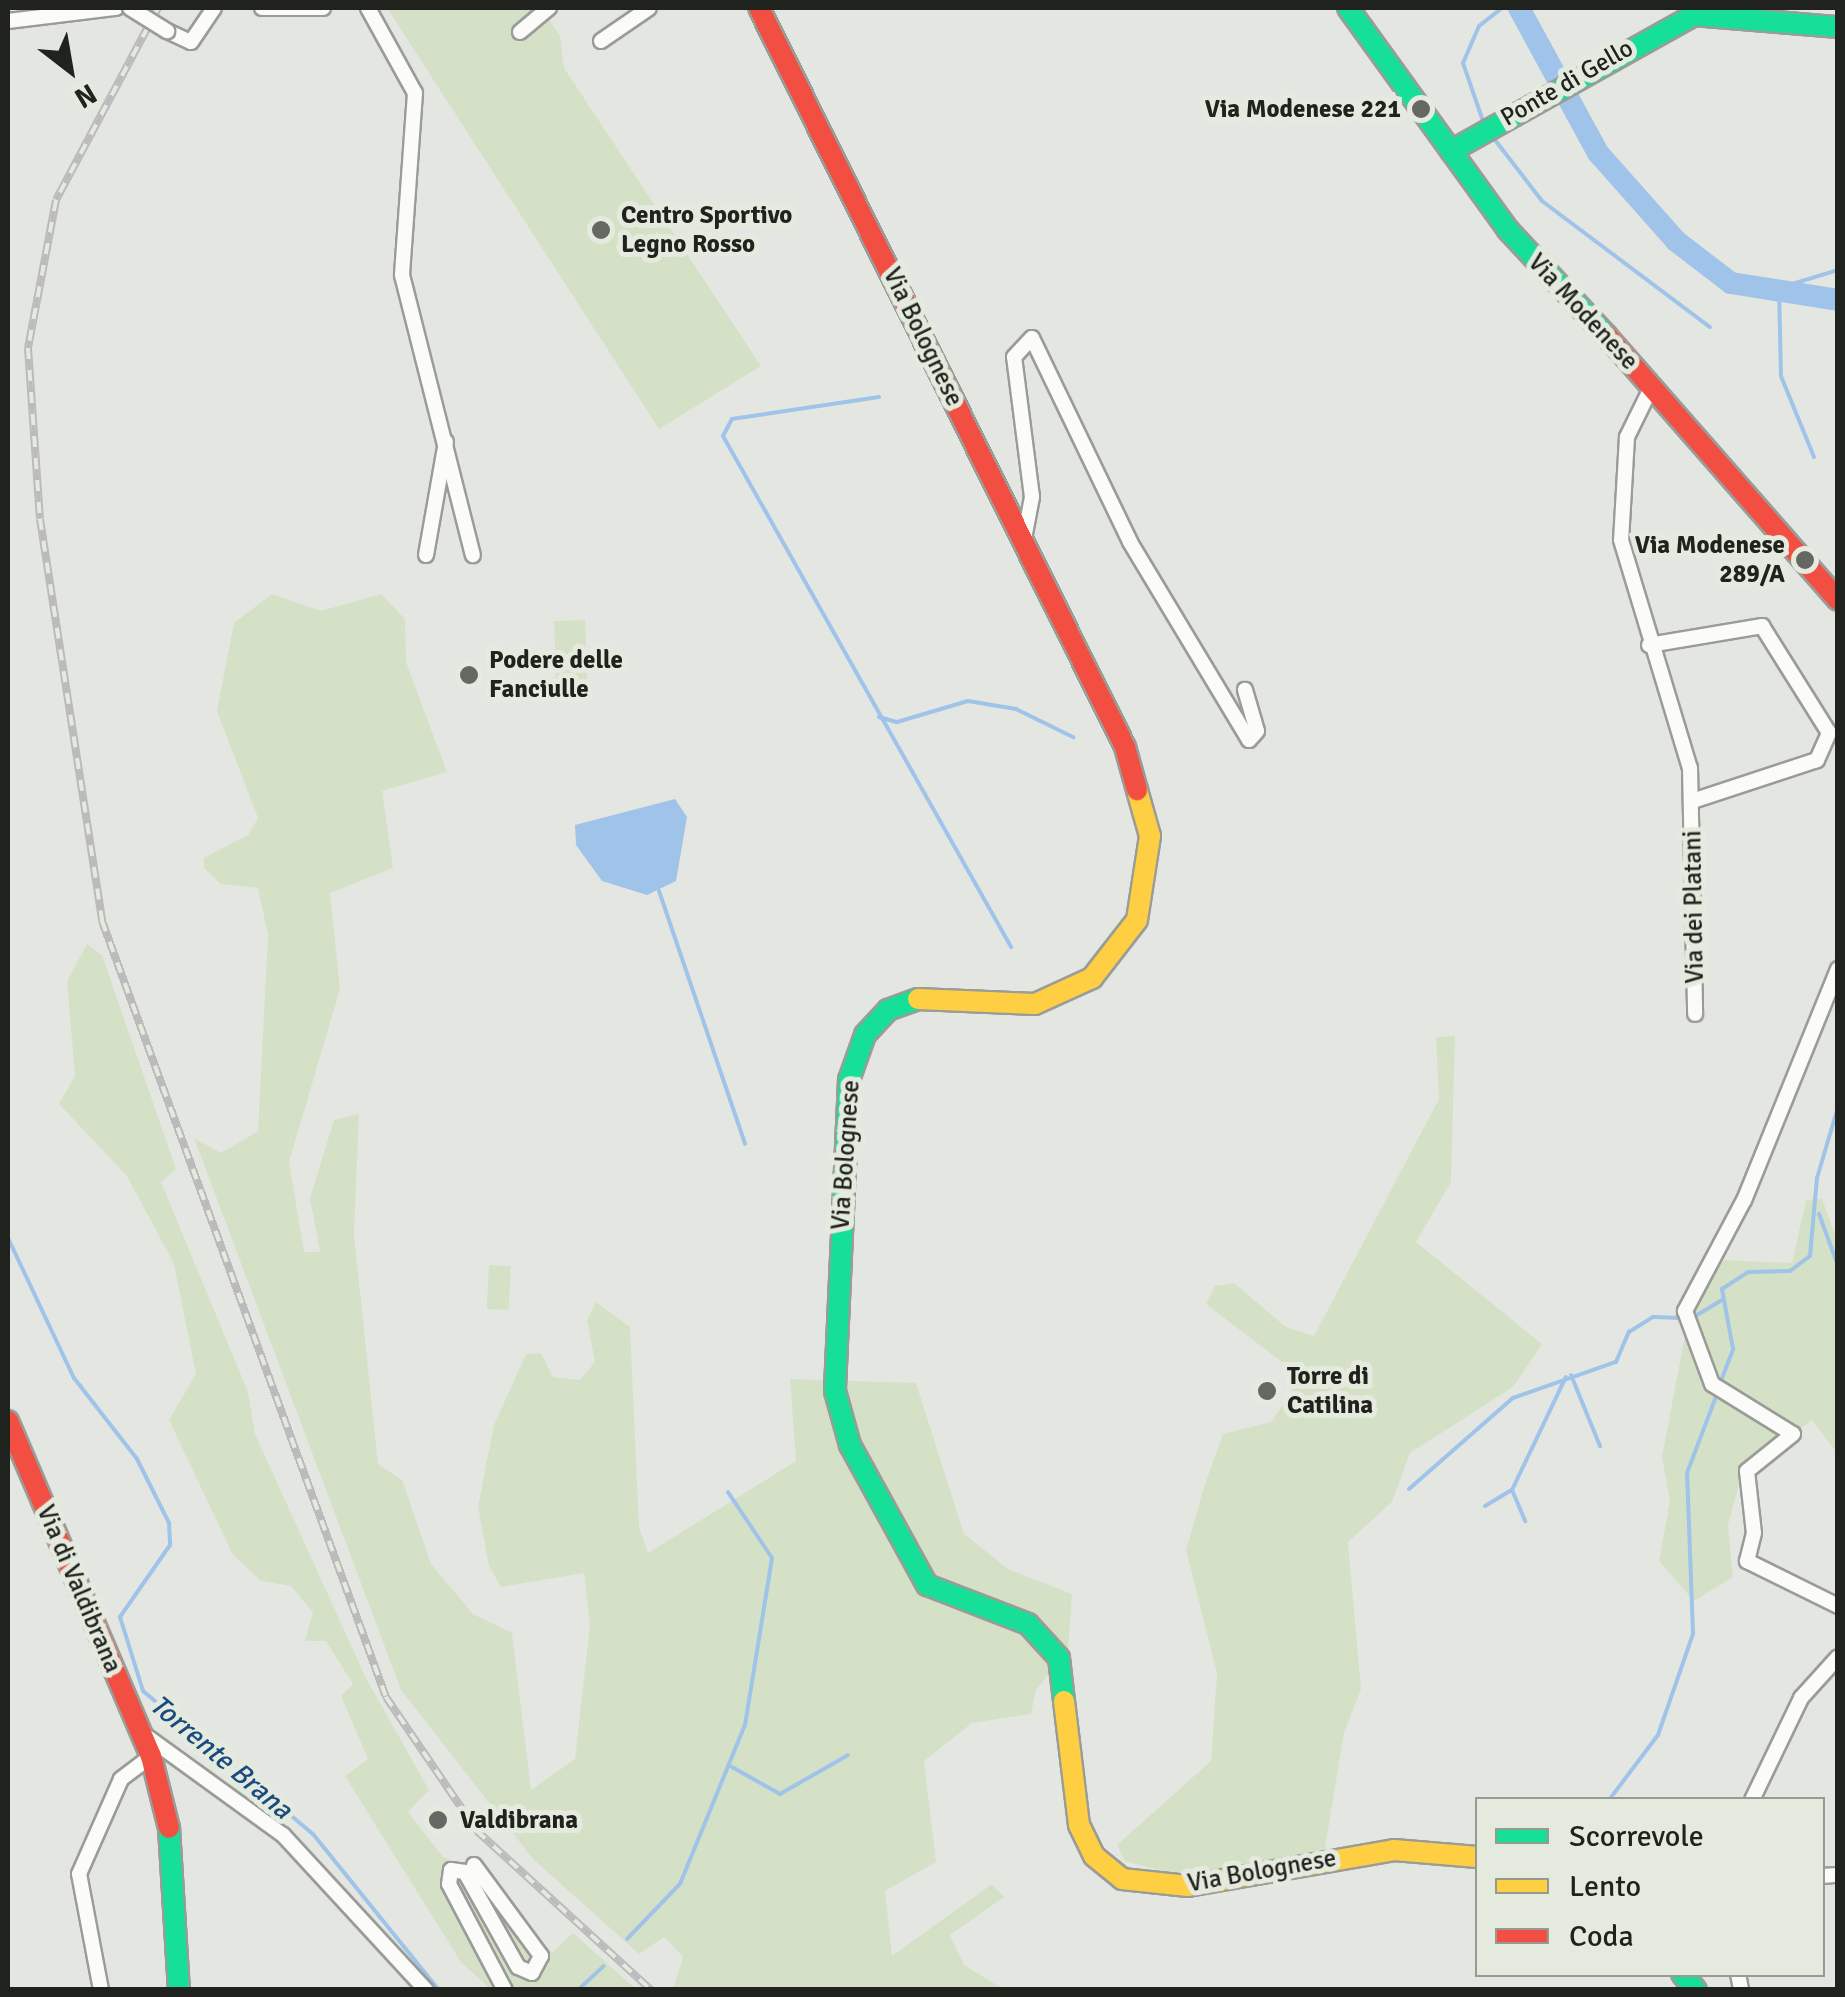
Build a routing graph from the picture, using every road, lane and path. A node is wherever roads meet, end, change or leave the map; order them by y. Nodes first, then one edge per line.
1 (116, 8) edge
2 (129, 8) edge
3 (214, 8) edge
4 (262, 8) edge
5 (323, 8) edge
6 (368, 8) edge
7 (549, 8) edge
8 (649, 8) edge
9 (759, 8) edge
10 (1348, 8) edge
11 (1708, 10) edge
12 (1802, 16) edge
13 (8, 21) edge
14 (1838, 27) edge
15 (520, 32) dead end
16 (601, 41) dead end
17 (1451, 151) junction
18 (1652, 386) junction
19 (446, 442) junction
20 (1024, 540) junction
21 (426, 555) dead end
22 (473, 556) dead end
23 (1838, 600) edge
24 (1649, 645) junction
25 (1245, 690) dead end
26 (1692, 801) junction
27 (1838, 969) edge
28 (1695, 1014) dead end
29 (8, 1422) edge
30 (1838, 1606) edge
31 (1838, 1657) edge
32 (142, 1733) junction
33 (152, 1756) junction
34 (1753, 1797) edge
35 (1475, 1857) edge
36 (474, 1865) dead end
37 (101, 1990) edge
38 (180, 1990) edge
39 (426, 1990) edge
40 (505, 1990) edge

1 - 13 street
2 - 3 street, bridge
4 - 5 street
6 - 19 street
7 - 15 street
8 - 16 street
9 - 20 main road, Via Bolognese
10 - 17 main road, Via Modenese
11 - 12 main road
11 - 17 main road, Ponte di Gello
12 - 14 main road
17 - 18 main road, Via Modenese
18 - 23 main road, Via Modenese
18 - 24 street, Via dei Platani
19 - 21 street
19 - 22 street
20 - 25 street
20 - 35 main road, Via Bolognese
24 - 26 street, Via dei Platani
24 - 26 street, Via dei Platani
26 - 28 street, Via dei Platani
27 - 30 street
29 - 32 main road, Via di Valdibrana
31 - 34 street
32 - 33 main road, Via di Valdibrana
32 - 39 street
33 - 37 street
33 - 38 main road, Via di Valdibrana
36 - 40 street

